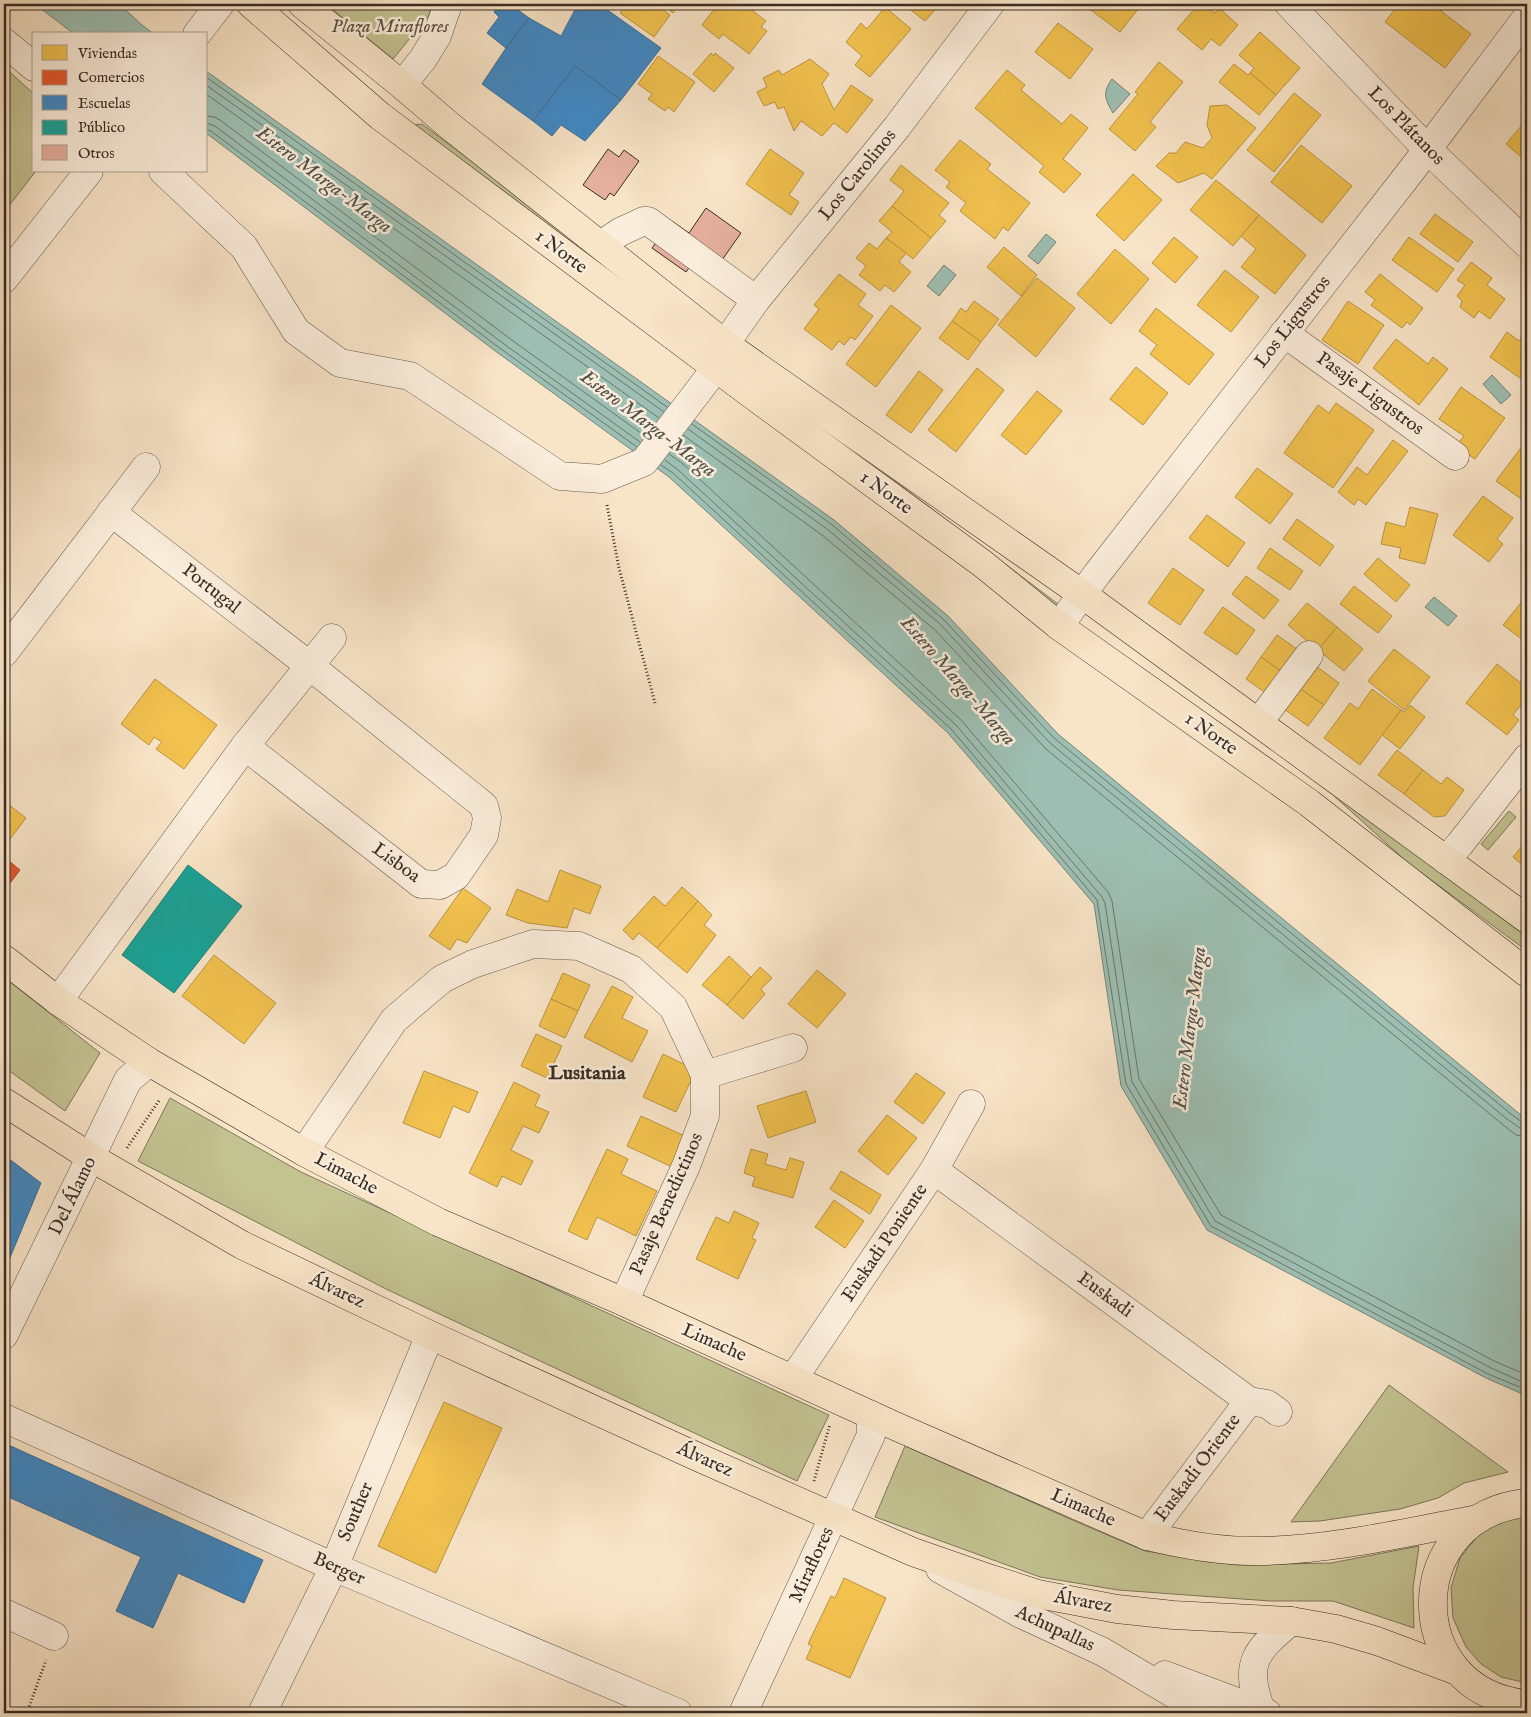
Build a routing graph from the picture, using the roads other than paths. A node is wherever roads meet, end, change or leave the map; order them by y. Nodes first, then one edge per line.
1 (251, 4) edge
2 (302, 4) edge
3 (448, 4) edge
4 (990, 4) edge
5 (1289, 4) edge
6 (217, 8) edge
7 (1527, 17) edge
8 (279, 27) junction
9 (199, 32) edge
10 (4, 42) edge
11 (32, 65) edge
12 (402, 85) junction
13 (1427, 149) junction
14 (88, 172) edge
15 (164, 172) edge
16 (1527, 244) edge
17 (601, 245) junction
18 (4, 279) edge
19 (756, 300) junction
20 (1284, 333) junction
21 (720, 356) junction
22 (1455, 456) dead end
23 (146, 467) dead end
24 (111, 512) junction
25 (1082, 594) junction
26 (1059, 626) junction
27 (332, 638) dead end
28 (4, 653) edge
29 (1309, 655) dead end
30 (310, 666) junction
31 (1259, 722) junction
32 (245, 746) junction
33 (1527, 758) edge
34 (1446, 860) junction
35 (1527, 919) edge
36 (4, 959) edge
37 (1527, 973) edge
38 (58, 1001) junction
39 (793, 1048) dead end
40 (158, 1067) junction
41 (705, 1075) junction
42 (4, 1102) edge
43 (971, 1104) dead end
44 (304, 1152) junction
45 (103, 1164) junction
46 (934, 1170) junction
47 (624, 1302) junction
48 (4, 1335) edge
49 (430, 1335) junction
50 (793, 1379) junction
51 (1249, 1401) junction
52 (1278, 1412) dead end
53 (872, 1415) junction
54 (4, 1418) edge
55 (1527, 1503) edge
56 (834, 1518) junction
57 (1478, 1519) junction
58 (1147, 1536) junction
59 (902, 1547) junction
60 (334, 1567) junction
61 (4, 1613) edge
62 (1291, 1621) junction
63 (54, 1636) road end
64 (1103, 1652) junction
65 (1457, 1671) junction
66 (1498, 1704) edge
67 (1527, 1704) edge
68 (1264, 1711) edge
69 (262, 1713) edge
70 (678, 1713) edge
71 (743, 1713) edge
72 (1206, 1713) edge

1 - 8 main road, 1 Norte
2 - 12 main road, 1 Norte
3 - 12 street
4 - 19 street, Los Carolinos
5 - 13 street, Los Plátanos
6 - 9 street
7 - 13 street, Los Ligustros
8 - 12 main road
8 - 21 main road, 1 Norte
10 - 11 street
12 - 17 main road, 1 Norte
13 - 16 street, Los Plátanos
13 - 20 street, Los Ligustros
14 - 18 street
15 - 21 street, Los Carolinos
17 - 19 street
17 - 21 main road, 1 Norte
19 - 21 street, Los Carolinos
20 - 22 street, Pasaje Ligustros
20 - 25 street, Los Ligustros
21 - 25 main road, 1 Norte
21 - 26 main road, 1 Norte
23 - 24 street
24 - 28 street
24 - 30 street, Portugal
25 - 26 street, Los Ligustros
25 - 31 main road, 1 Norte
26 - 37 main road, 1 Norte
27 - 30 street
29 - 31 street
30 - 32 street
30 - 32 street, Lisboa
31 - 34 main road, 1 Norte
32 - 38 street
33 - 34 street
34 - 35 main road, 1 Norte
36 - 38 main road, Limache
38 - 40 main road, Limache
39 - 41 street
40 - 44 main road, Limache
40 - 45 street, Del Álamo
41 - 44 street, Pasaje Benedictinos
41 - 47 street, Pasaje Benedictinos
42 - 45 main road, Álvarez
43 - 46 street, Euskadi Poniente
44 - 47 main road, Limache
45 - 48 street, Del Álamo
45 - 49 main road, Álvarez
46 - 50 street, Euskadi Poniente
46 - 51 street, Euskadi
47 - 50 main road, Limache
49 - 56 main road, Álvarez
49 - 60 street, Souther
50 - 53 main road, Limache
51 - 52 street, Euskadi
51 - 58 street, Euskadi Oriente
53 - 56 street, Miraflores
53 - 58 main road, Limache
54 - 60 street, Berger
55 - 57 main road, Limache
56 - 59 main road, Álvarez
56 - 71 street, Miraflores
57 - 58 main road, Limache
57 - 65 main road, Limache
59 - 62 main road, Álvarez
59 - 64 street, Achupallas
60 - 69 street, Souther
60 - 70 street, Berger
61 - 63 street
62 - 65 main road, Álvarez
62 - 68 street
64 - 68 street
64 - 72 street, Achupallas
65 - 66 main road, Limache
66 - 67 main road, Limache

